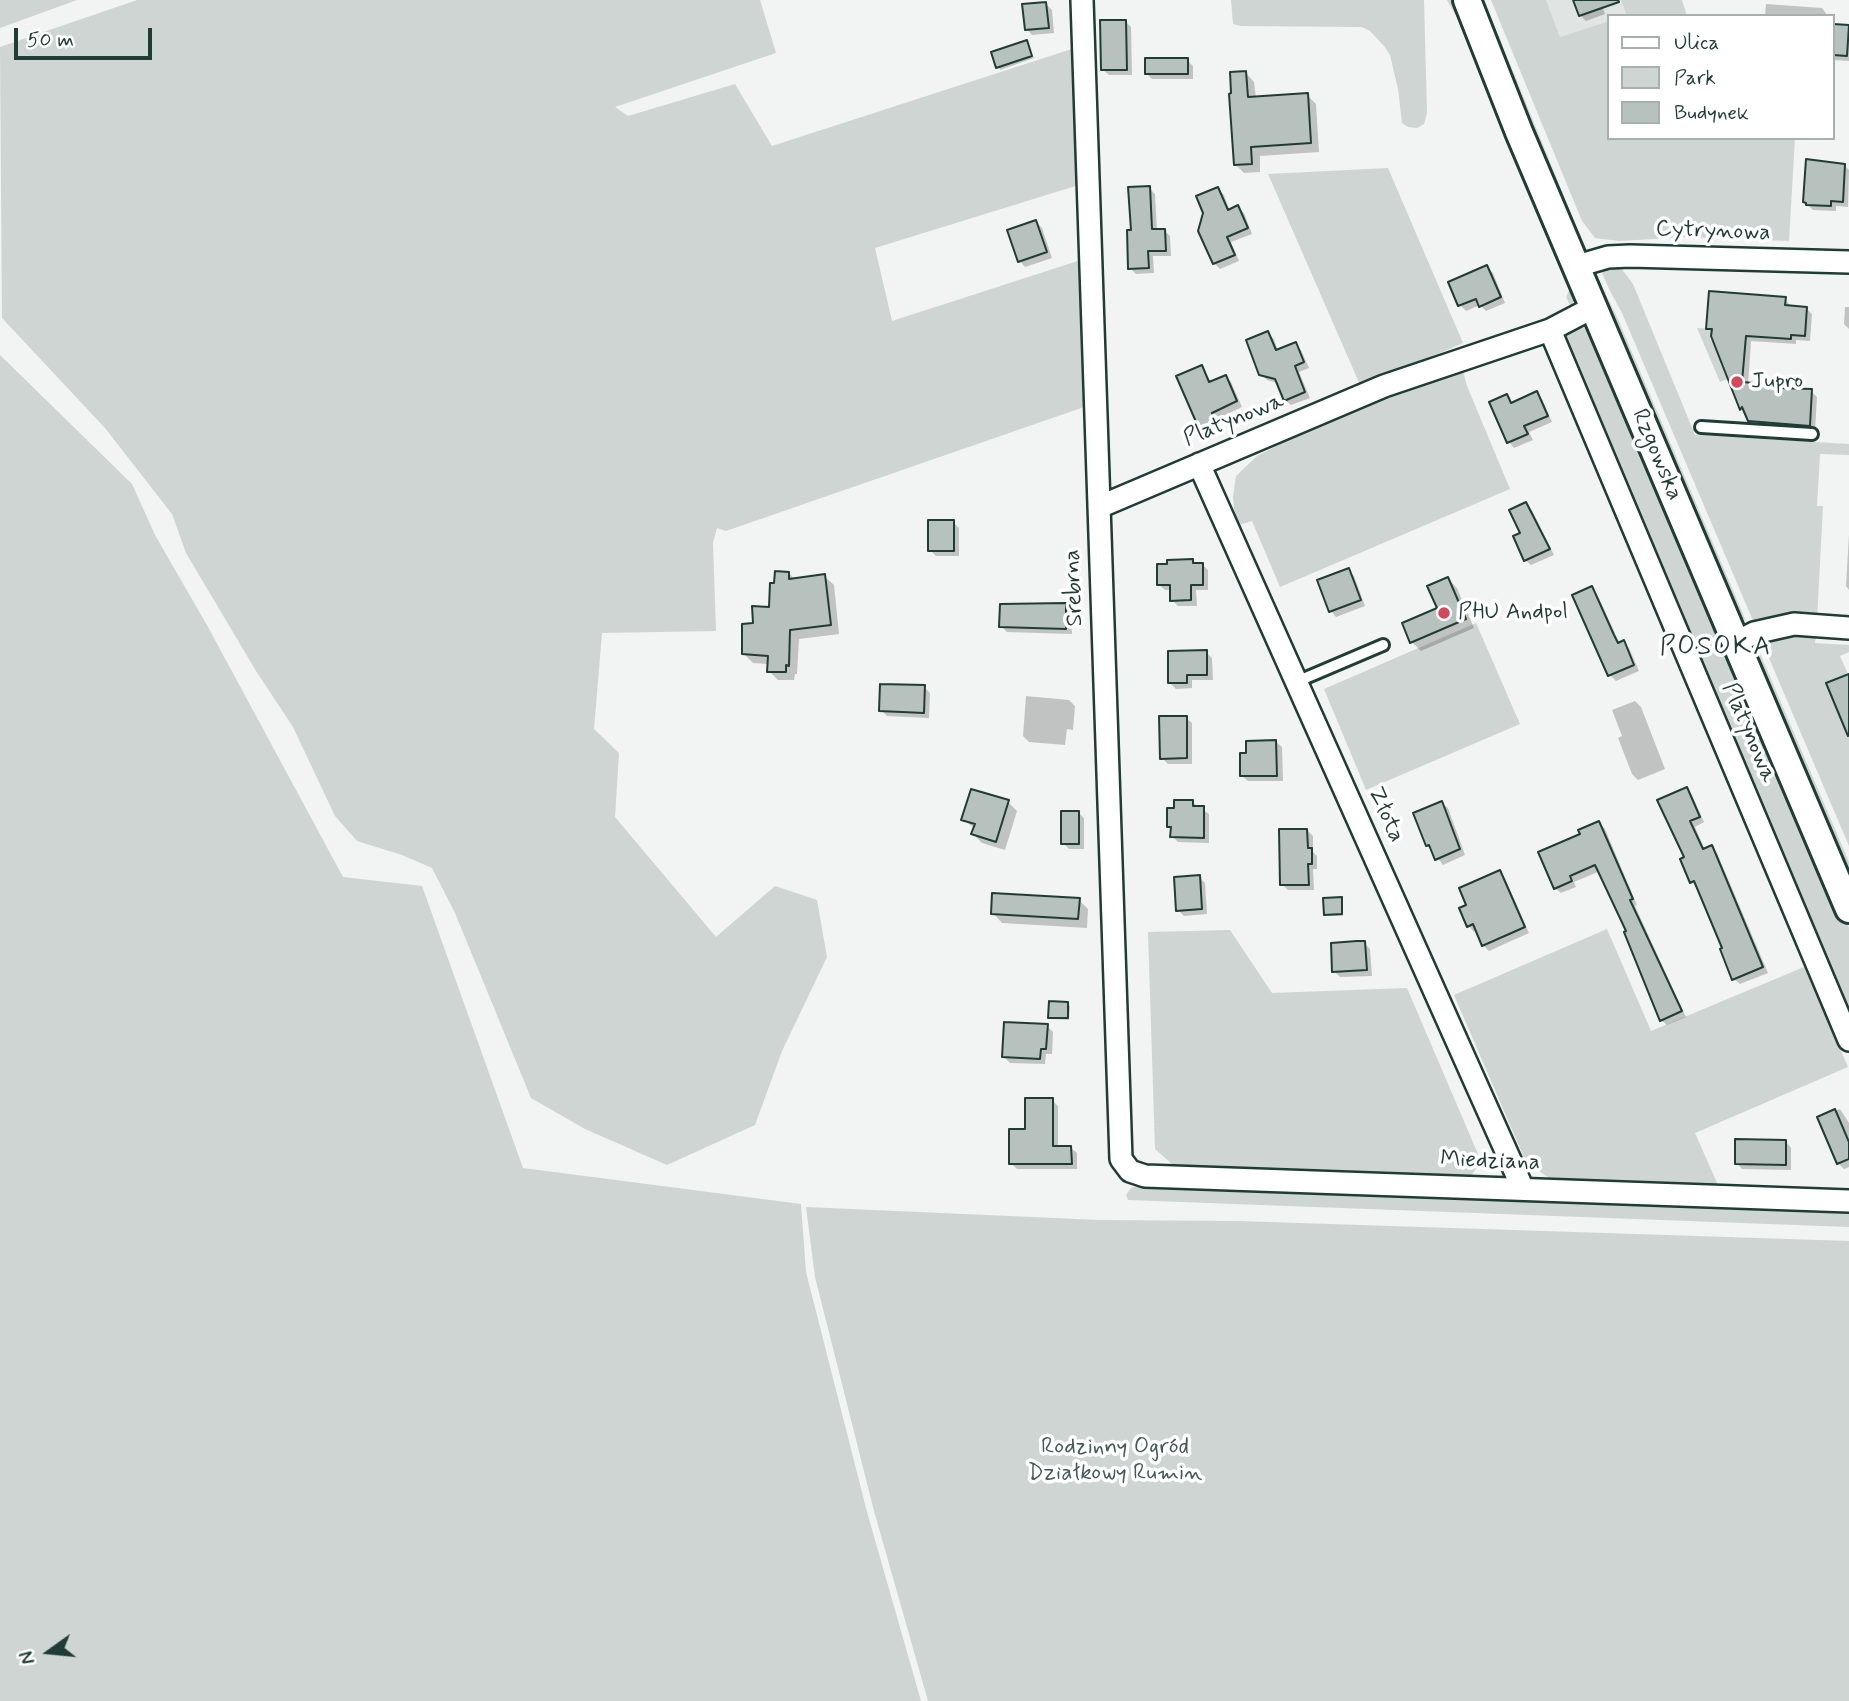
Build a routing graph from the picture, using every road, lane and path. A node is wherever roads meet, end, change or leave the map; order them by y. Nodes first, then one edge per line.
1 (1082, 0) edge
2 (1467, 0) edge
3 (1849, 262) edge
4 (1577, 266) junction
5 (1594, 307) junction
6 (1550, 330) junction
7 (1702, 427) dead end
8 (1812, 434) dead end
9 (1199, 464) junction
10 (1099, 507) junction
11 (1849, 628) edge
12 (1735, 643) junction
13 (1383, 645) dead end
14 (1296, 682) junction
15 (1849, 909) edge
16 (1849, 1040) edge
17 (1130, 1171) joint
18 (1523, 1189) junction
19 (1849, 1201) edge

1 - 10 street, Srebrna
2 - 4 street, Rzgowska
3 - 4 street, Cytrynowa
4 - 5 street, Rzgowska
5 - 6 street, Platynowa
5 - 12 street, Rzgowska
6 - 9 street, Platynowa
6 - 16 street, Platynowa
7 - 8 lane
9 - 10 street, Platynowa
9 - 14 street, Złota
10 - 17 street, Srebrna
11 - 12 street
12 - 15 street, Rzgowska
13 - 14 lane
14 - 18 street, Złota
17 - 18 street, Miedziana
18 - 19 street, Miedziana

